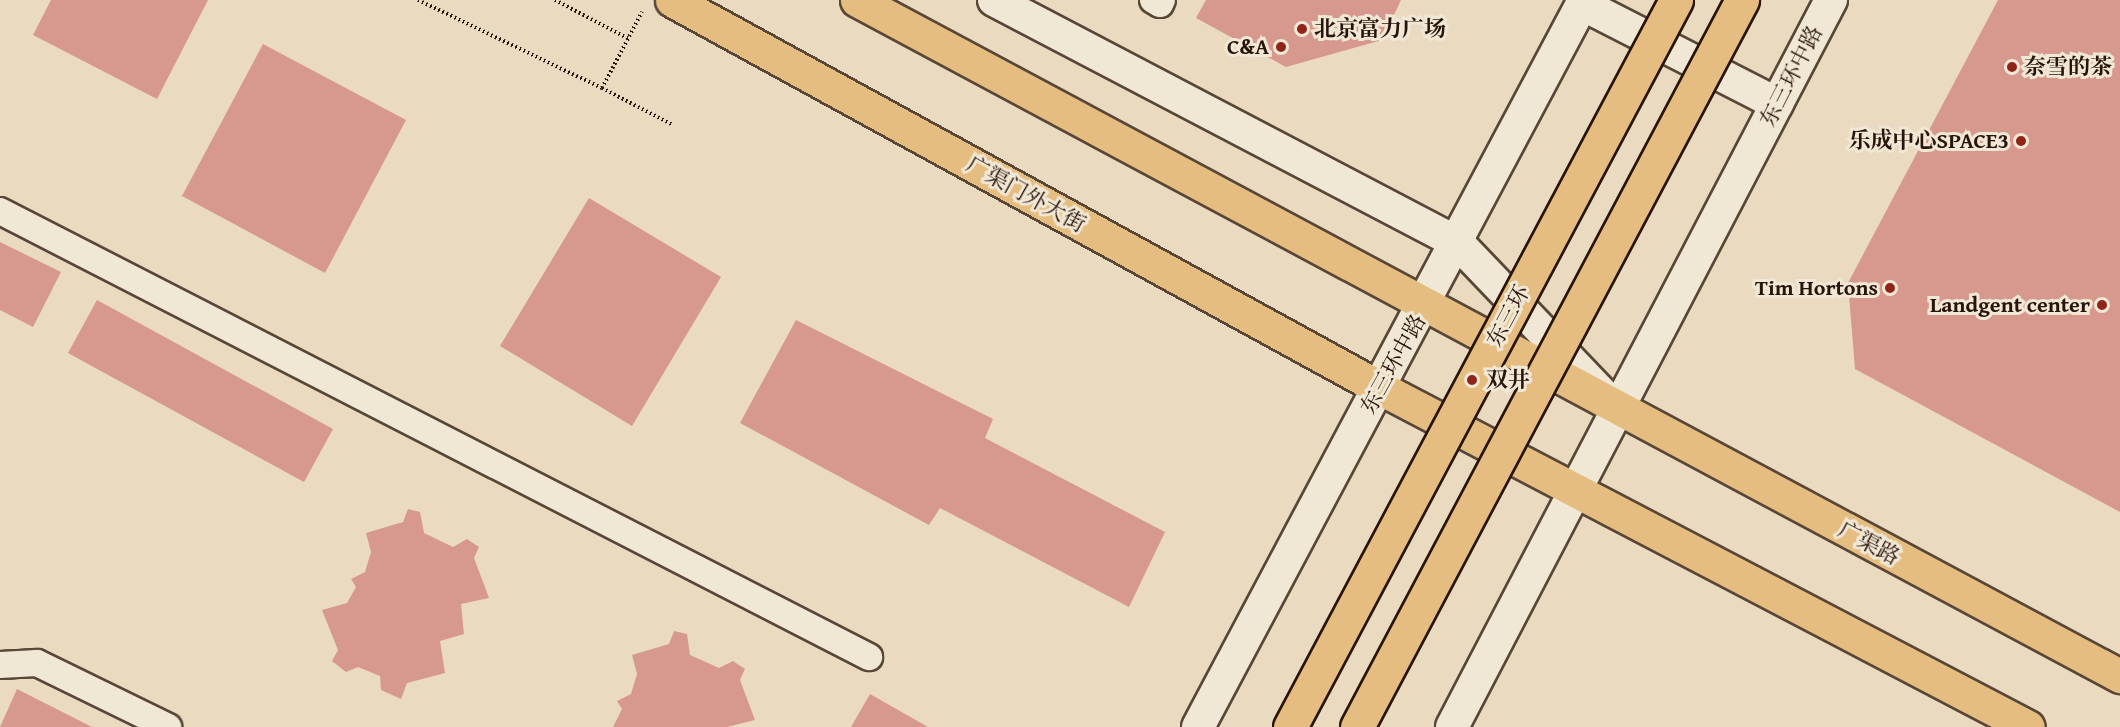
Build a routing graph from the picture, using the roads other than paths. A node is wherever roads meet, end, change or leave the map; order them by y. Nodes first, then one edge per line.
1 (994, 0) edge
2 (1153, 0) edge
3 (1162, 0) edge
4 (1676, 0) edge
5 (1742, 0) edge
6 (1831, 0) edge
7 (1583, 2) edge
8 (869, 4) edge
9 (658, 5) edge
10 (1777, 104) junction
11 (0, 211) edge
12 (1458, 243) junction
13 (1425, 306) junction
14 (1380, 388) junction
15 (1618, 411) junction
16 (1578, 491) junction
17 (869, 657) dead end
18 (3, 667) edge
19 (2120, 676) edge
20 (168, 727) edge
21 (1198, 727) edge
22 (1290, 727) edge
23 (1357, 727) edge
24 (1452, 727) edge
25 (2028, 727) edge

1 - 12 street
2 - 3 street
4 - 22 main road, 东三环, bridge
5 - 23 main road, bridge
6 - 10 street, 东三环中路
7 - 10 street
7 - 12 street, 东三环中路
8 - 13 main road
9 - 14 main road, 广渠门外大街
10 - 15 street, 东三环中路
11 - 17 street
12 - 13 street, 东三环中路
12 - 15 street
13 - 14 street, 东三环中路
13 - 15 main road, 广渠路
14 - 16 main road, 广渠门外大街
14 - 21 street, 东三环中路
15 - 16 street, 东三环中路
15 - 19 main road, 广渠路
16 - 24 street, 东三环中路
16 - 25 main road
18 - 20 street

